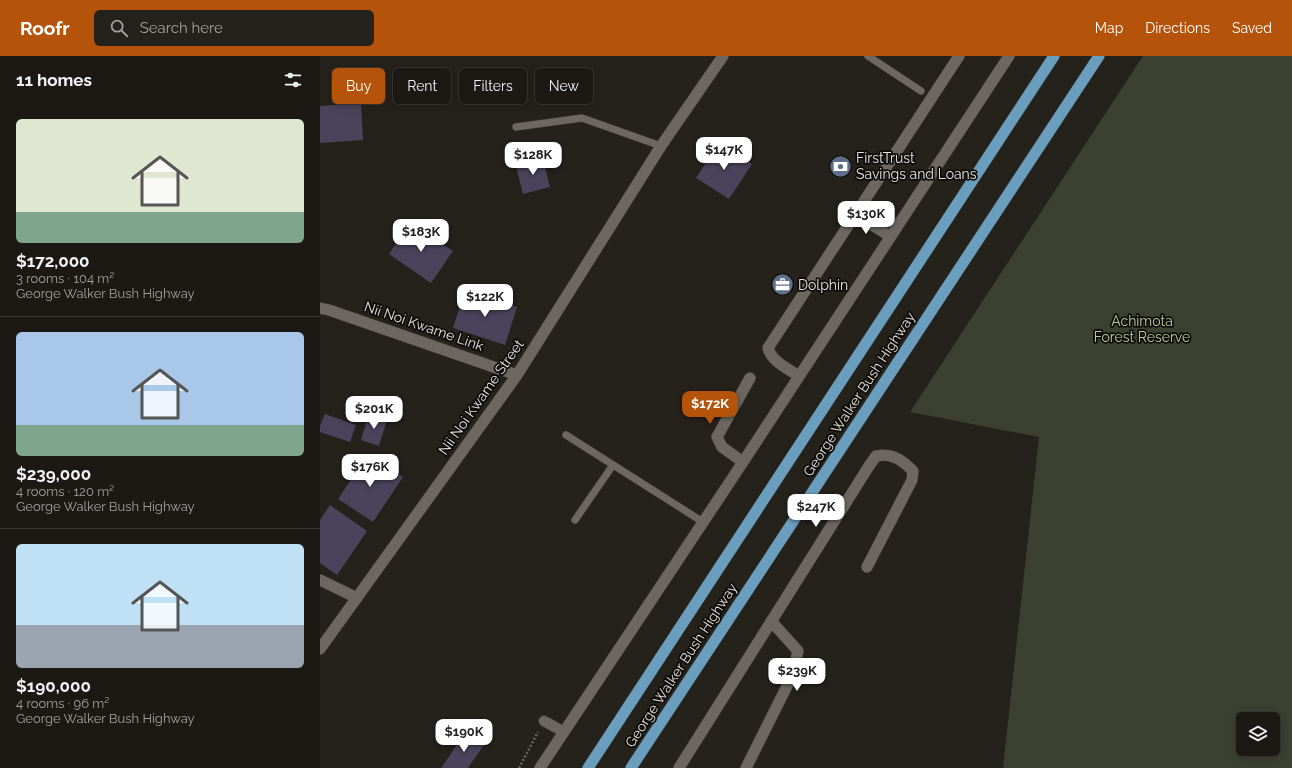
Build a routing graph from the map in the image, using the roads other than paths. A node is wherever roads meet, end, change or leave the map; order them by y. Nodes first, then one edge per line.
1 (723, 56) edge
2 (868, 56) edge
3 (959, 56) edge
4 (1009, 56) edge
5 (1054, 56) edge
6 (1098, 56) edge
7 (921, 91) dead end
8 (516, 127) dead end
9 (661, 146) junction
10 (854, 214) junction
11 (890, 236) junction
12 (320, 308) edge
13 (517, 375) junction
14 (799, 376) junction
15 (750, 378) dead end
16 (566, 435) dead end
17 (743, 462) junction
18 (613, 465) junction
19 (575, 520) dead end
20 (703, 522) junction
21 (867, 566) dead end
22 (320, 580) edge
23 (357, 598) junction
24 (771, 621) junction
25 (320, 649) edge
26 (544, 721) road end
27 (564, 732) junction
28 (540, 768) edge
29 (588, 768) edge
30 (631, 768) edge
31 (678, 768) edge
32 (746, 768) edge

1 - 9 street, Nii Noi Kwame Street
2 - 7 lane
3 - 10 street
4 - 11 street
5 - 29 highway, George Walker Bush Highway
6 - 30 highway, George Walker Bush Highway
8 - 9 lane
9 - 13 street, Nii Noi Kwame Street
10 - 11 street
10 - 14 street
11 - 14 street
12 - 13 street, Nii Noi Kwame Link
13 - 23 street, Nii Noi Kwame Street
14 - 17 street
15 - 17 street
16 - 18 lane
17 - 20 street
18 - 19 lane
18 - 20 lane
20 - 27 street
21 - 24 street
22 - 23 street
23 - 25 street, Nii Noi Kwame Street
24 - 31 street
24 - 32 street
26 - 27 street
27 - 28 street

